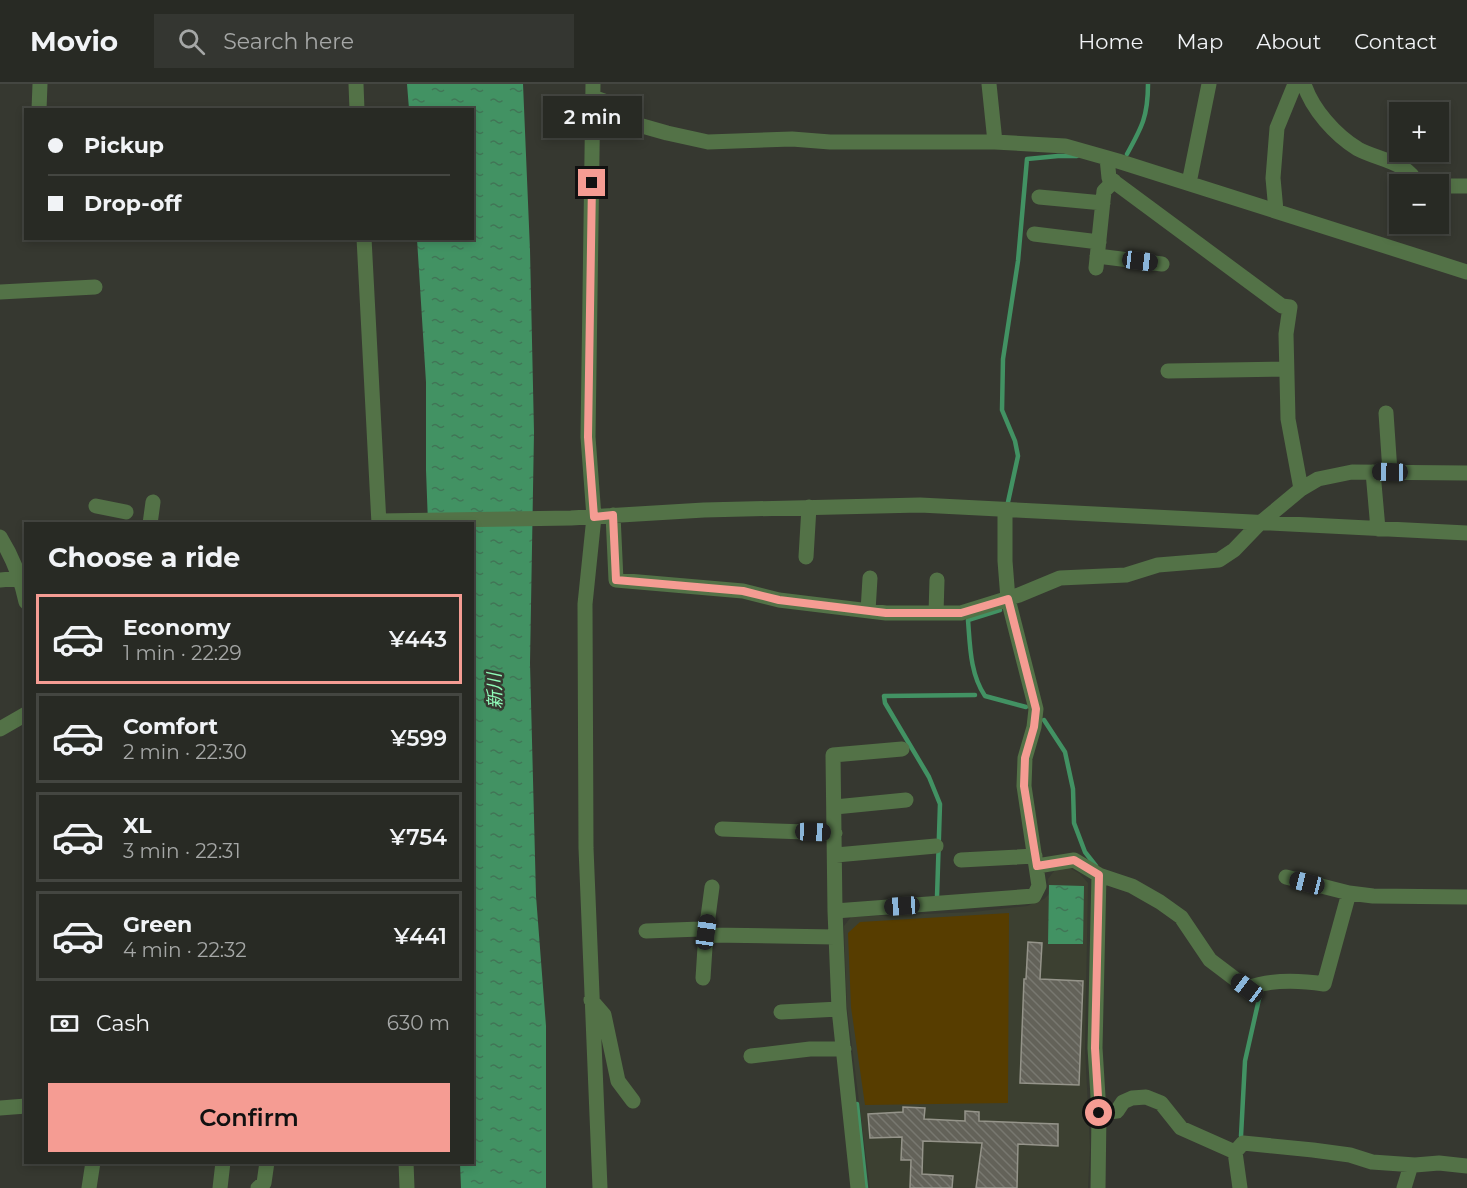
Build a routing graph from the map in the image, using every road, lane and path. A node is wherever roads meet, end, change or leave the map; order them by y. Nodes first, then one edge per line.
1 (40, 84) edge
2 (356, 84) edge
3 (989, 84) edge
4 (1209, 84) edge
5 (1295, 84) edge
6 (1304, 84) edge
7 (593, 91) edge
8 (39, 108) edge
9 (357, 108) edge
10 (995, 142) junction
11 (1107, 158) junction
12 (1408, 174) edge
13 (1114, 181) junction
14 (1189, 183) junction
15 (1449, 186) edge
16 (1467, 186) edge
17 (1039, 197) dead end
18 (1103, 203) junction
19 (1276, 211) junction
20 (1034, 234) dead end
21 (364, 240) edge
22 (1097, 255) junction
23 (1162, 264) dead end
24 (1467, 272) edge
25 (95, 287) dead end
26 (0, 292) edge
27 (1286, 369) junction
28 (1168, 372) dead end
29 (1386, 413) dead end
30 (1373, 472) junction
31 (1390, 472) junction
32 (1467, 473) edge
33 (1301, 489) junction
34 (153, 502) dead end
35 (809, 507) junction
36 (1005, 510) junction
37 (613, 515) junction
38 (594, 517) junction
39 (150, 522) edge
40 (379, 522) edge
41 (1259, 524) junction
42 (1378, 529) junction
43 (1467, 533) edge
44 (0, 537) edge
45 (806, 557) dead end
46 (21, 578) junction
47 (870, 578) dead end
48 (0, 580) edge
49 (937, 580) dead end
50 (24, 592) edge
51 (1008, 599) junction
52 (868, 611) junction
53 (936, 613) junction
54 (24, 715) edge
55 (0, 729) edge
56 (902, 749) dead end
57 (906, 800) dead end
58 (835, 807) junction
59 (722, 829) dead end
60 (835, 833) junction
61 (936, 846) dead end
62 (836, 855) junction
63 (961, 860) dead end
64 (1036, 861) junction
65 (1099, 875) junction
66 (1286, 877) dead end
67 (712, 887) dead end
68 (1349, 893) junction
69 (1467, 897) edge
70 (835, 911) junction
71 (646, 931) dead end
72 (706, 932) junction
73 (835, 937) junction
74 (703, 978) dead end
75 (591, 1000) junction
76 (839, 1010) junction
77 (781, 1012) dead end
78 (844, 1049) junction
79 (751, 1056) dead end
80 (633, 1101) dead end
81 (24, 1106) edge
82 (0, 1108) edge
83 (1099, 1113) junction
84 (1235, 1152) junction
85 (93, 1164) edge
86 (223, 1164) edge
87 (267, 1164) edge
88 (406, 1164) edge
89 (1411, 1165) junction
90 (1467, 1166) edge
91 (89, 1188) edge
92 (220, 1188) edge
93 (258, 1188) edge
94 (407, 1188) edge
95 (600, 1188) edge
96 (858, 1188) edge
97 (1098, 1188) edge
98 (1240, 1188) edge
99 (1404, 1188) edge

1 - 8 street
2 - 9 street
3 - 10 street
4 - 14 street
5 - 19 street
6 - 12 street
7 - 10 street
7 - 38 street
10 - 11 street
11 - 13 street
11 - 14 street
13 - 18 street
13 - 27 street
14 - 19 street
15 - 16 street
17 - 18 street
18 - 22 street
19 - 24 street
20 - 22 street
21 - 40 street
22 - 23 street
25 - 26 street
27 - 28 street
27 - 33 street
29 - 31 street
30 - 31 street
30 - 33 street
30 - 42 street
31 - 32 street
33 - 41 street
34 - 39 street
35 - 36 street
35 - 37 street
35 - 45 street
36 - 41 street
36 - 51 street
37 - 38 street
37 - 52 street
38 - 40 street
38 - 75 street
41 - 42 street
41 - 51 street
42 - 43 street
44 - 46 street
46 - 48 street
46 - 50 street
47 - 52 street
49 - 53 street
51 - 53 street
51 - 64 street
52 - 53 street
54 - 55 street
56 - 58 street
57 - 58 street
58 - 60 street
59 - 60 street
60 - 62 street
61 - 62 street
62 - 70 street
63 - 64 street
64 - 65 street
64 - 70 street
65 - 68 street
65 - 83 street
66 - 68 street
67 - 72 street
68 - 69 street
70 - 73 street
71 - 72 street
72 - 73 street
72 - 74 street
73 - 76 street
75 - 80 street
75 - 95 street
76 - 77 street
76 - 78 street
78 - 79 street
78 - 96 street
81 - 82 street
83 - 84 street
83 - 97 street
84 - 89 street
84 - 98 street
85 - 91 street
86 - 92 street
87 - 93 street
88 - 94 street
89 - 90 street
89 - 99 street

